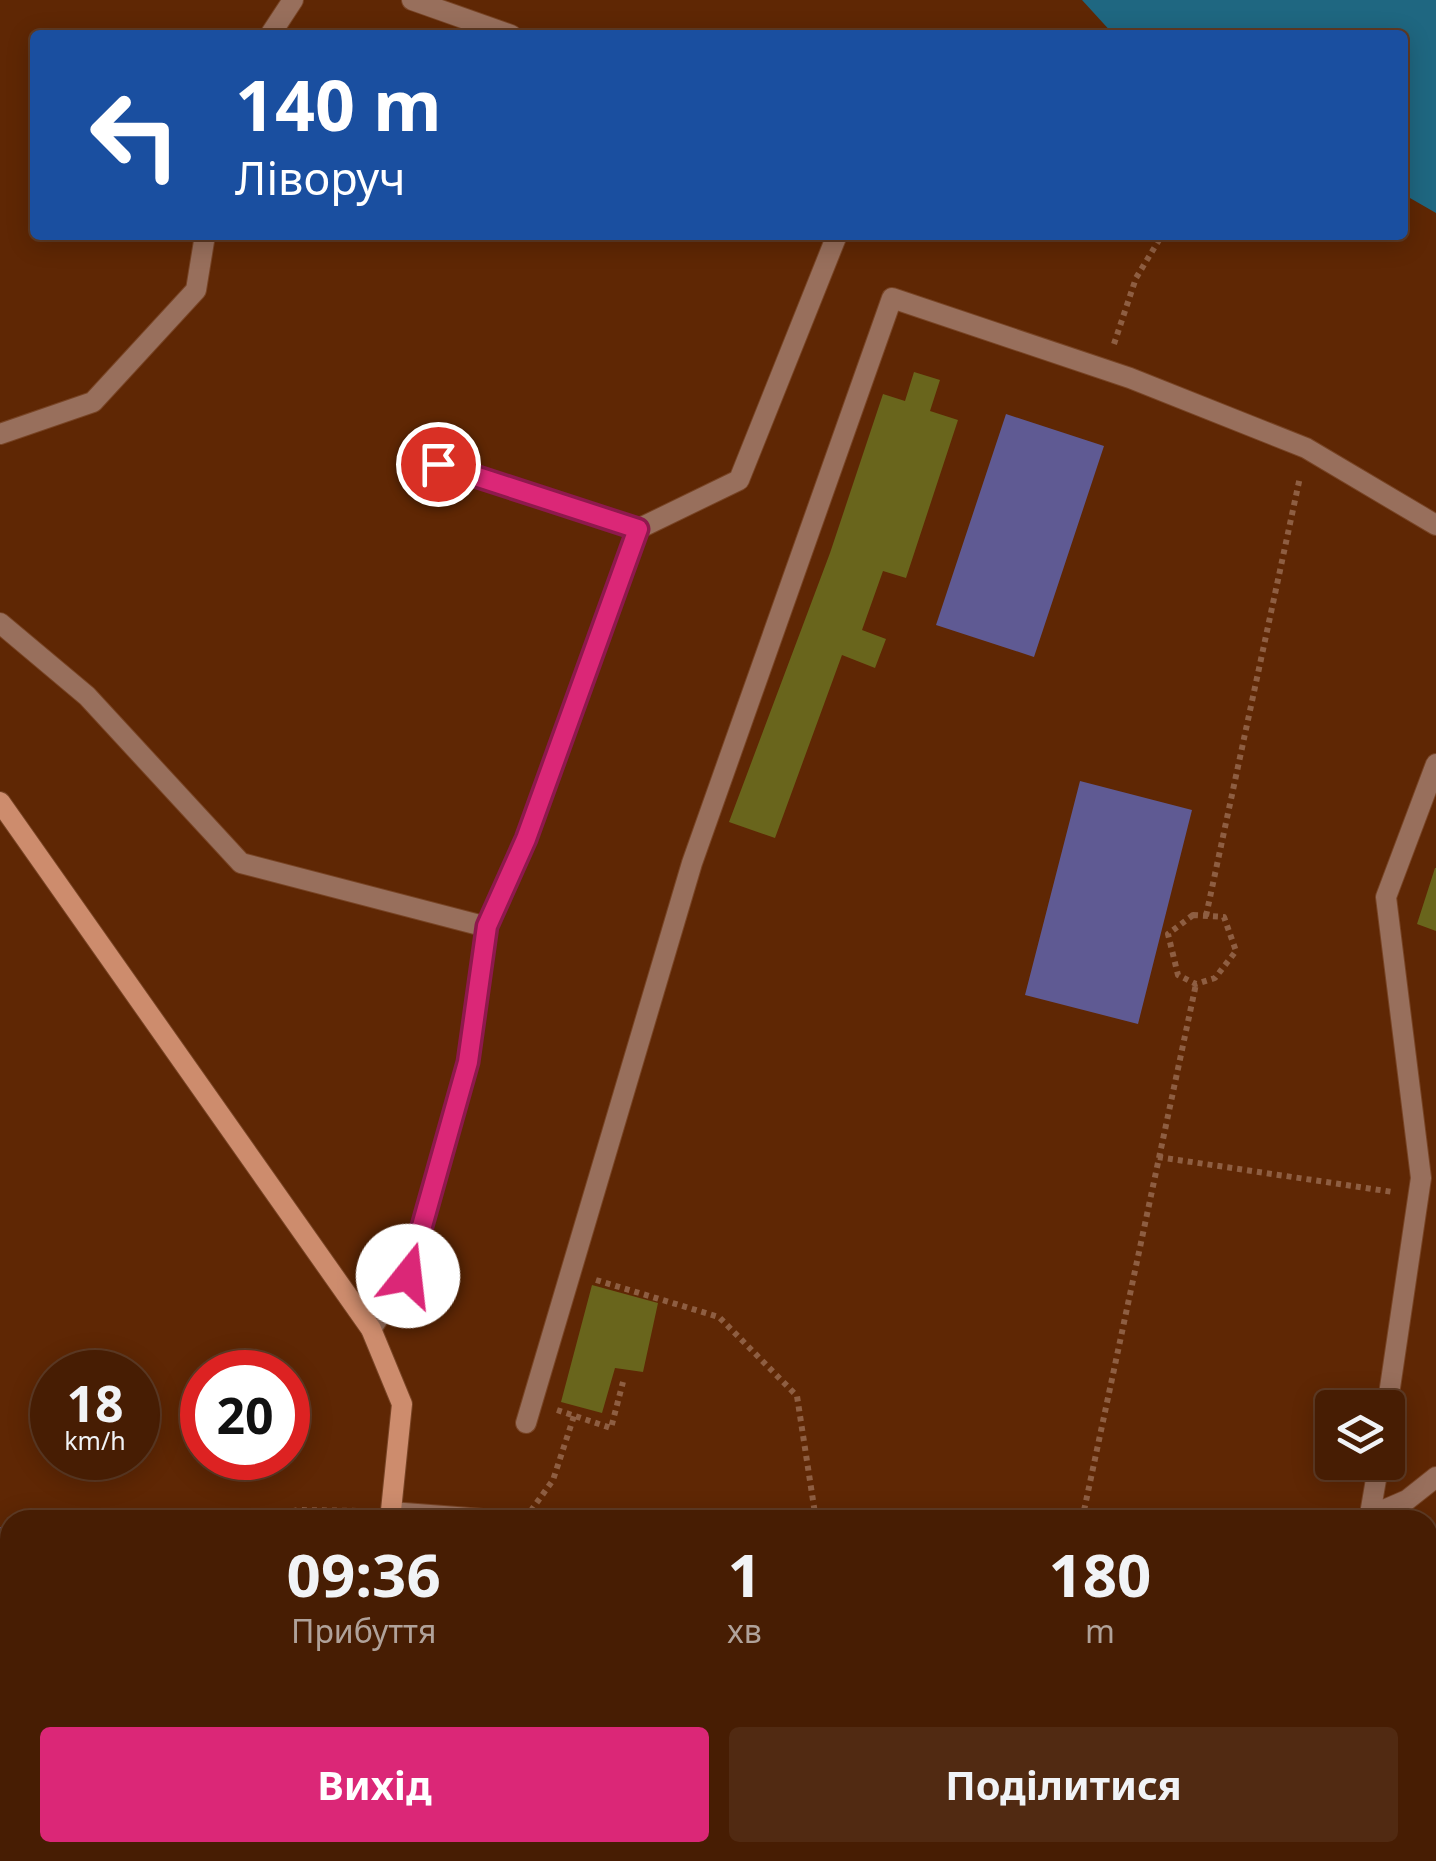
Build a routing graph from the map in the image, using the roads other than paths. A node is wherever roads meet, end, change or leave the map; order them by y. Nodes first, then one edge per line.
1 (293, 0) edge
2 (412, 0) edge
3 (273, 30) edge
4 (497, 30) edge
5 (204, 240) edge
6 (835, 240) edge
7 (0, 434) edge
8 (438, 464) dead end
9 (1436, 525) edge
10 (638, 529) junction
11 (0, 622) edge
12 (1436, 764) edge
13 (0, 802) edge
14 (487, 926) junction
15 (370, 1329) junction
16 (1391, 1390) edge
17 (526, 1424) dead end
18 (1436, 1476) edge
19 (1377, 1480) edge
20 (391, 1510) edge
21 (1371, 1510) edge
22 (1386, 1510) edge

1 - 3 street
2 - 4 street
5 - 7 street
6 - 10 street
8 - 10 street
9 - 17 street
10 - 14 street
11 - 14 street
12 - 16 street
13 - 15 street
14 - 15 street
15 - 20 street
18 - 22 street
19 - 21 street

